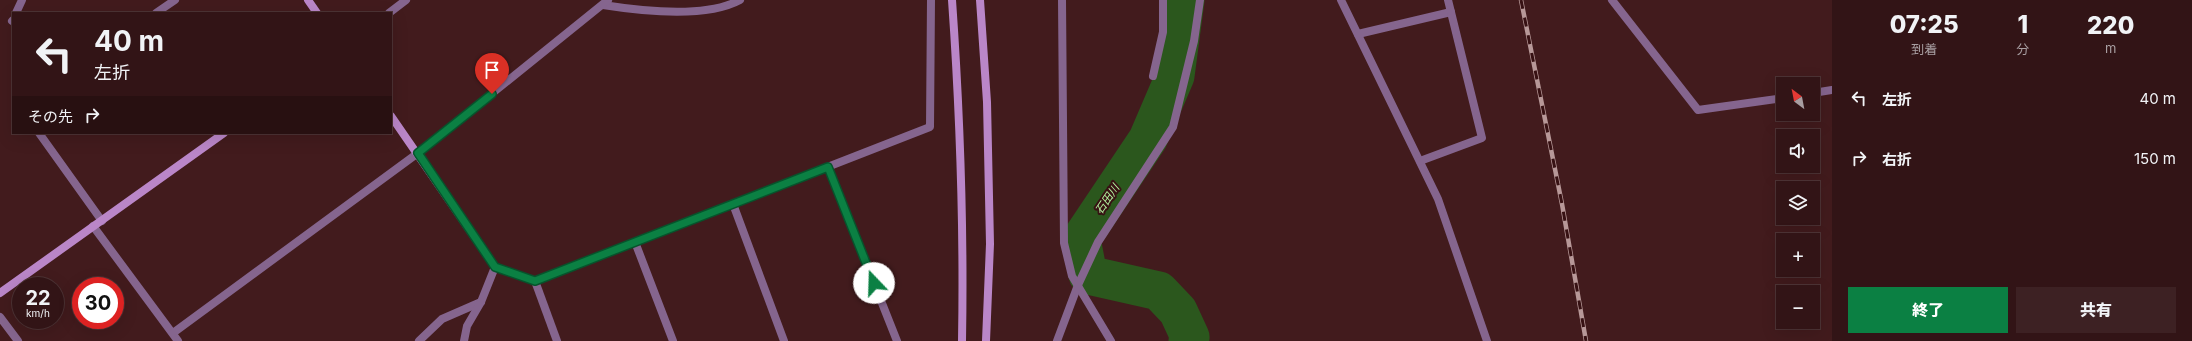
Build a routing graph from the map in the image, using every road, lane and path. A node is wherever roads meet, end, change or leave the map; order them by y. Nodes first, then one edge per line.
1 (22, 0) edge
2 (174, 0) edge
3 (308, 0) edge
4 (406, 0) edge
5 (740, 0) edge
6 (931, 0) edge
7 (952, 0) edge
8 (980, 0) edge
9 (1062, 0) edge
10 (1163, 0) edge
11 (1200, 0) edge
12 (1341, 0) edge
13 (1448, 0) edge
14 (1612, 0) edge
15 (605, 2) edge
16 (16, 12) edge
17 (157, 12) edge
18 (316, 12) edge
19 (390, 12) edge
20 (1451, 12) junction
21 (1358, 34) junction
22 (1153, 76) dead end
23 (1832, 90) edge
24 (1820, 92) edge
25 (1776, 99) edge
26 (392, 117) edge
27 (40, 134) edge
28 (223, 134) edge
29 (418, 153) junction
30 (1420, 161) junction
31 (828, 167) junction
32 (733, 204) junction
33 (102, 221) junction
34 (94, 226) junction
35 (635, 242) junction
36 (495, 267) junction
37 (535, 281) junction
38 (1078, 285) junction
39 (0, 294) edge
40 (481, 302) junction
41 (0, 318) edge
42 (173, 333) junction
43 (18, 341) edge
44 (178, 341) edge
45 (419, 341) edge
46 (464, 341) edge
47 (557, 341) edge
48 (672, 341) edge
49 (784, 341) edge
50 (897, 341) edge
51 (962, 341) edge
52 (986, 341) edge
53 (1057, 341) edge
54 (1111, 341) edge
55 (1486, 341) edge

1 - 16 street
2 - 17 street
3 - 18 street
4 - 19 street
5 - 15 street
6 - 31 street
7 - 51 street
8 - 52 street
9 - 38 street
10 - 22 street
11 - 38 street
12 - 21 street
13 - 20 street
14 - 25 street
15 - 29 street
20 - 21 street
20 - 30 street
21 - 30 street
23 - 24 street
26 - 29 street
27 - 33 street
28 - 33 street
29 - 36 street
29 - 42 street
30 - 55 street
31 - 32 street
31 - 50 street
32 - 35 street
32 - 49 street
33 - 34 street
34 - 39 street
34 - 42 street
35 - 37 street
35 - 48 street
36 - 37 street
36 - 40 street
37 - 47 street
38 - 53 street
38 - 54 street
40 - 45 street
40 - 46 street
41 - 43 street
42 - 44 street

